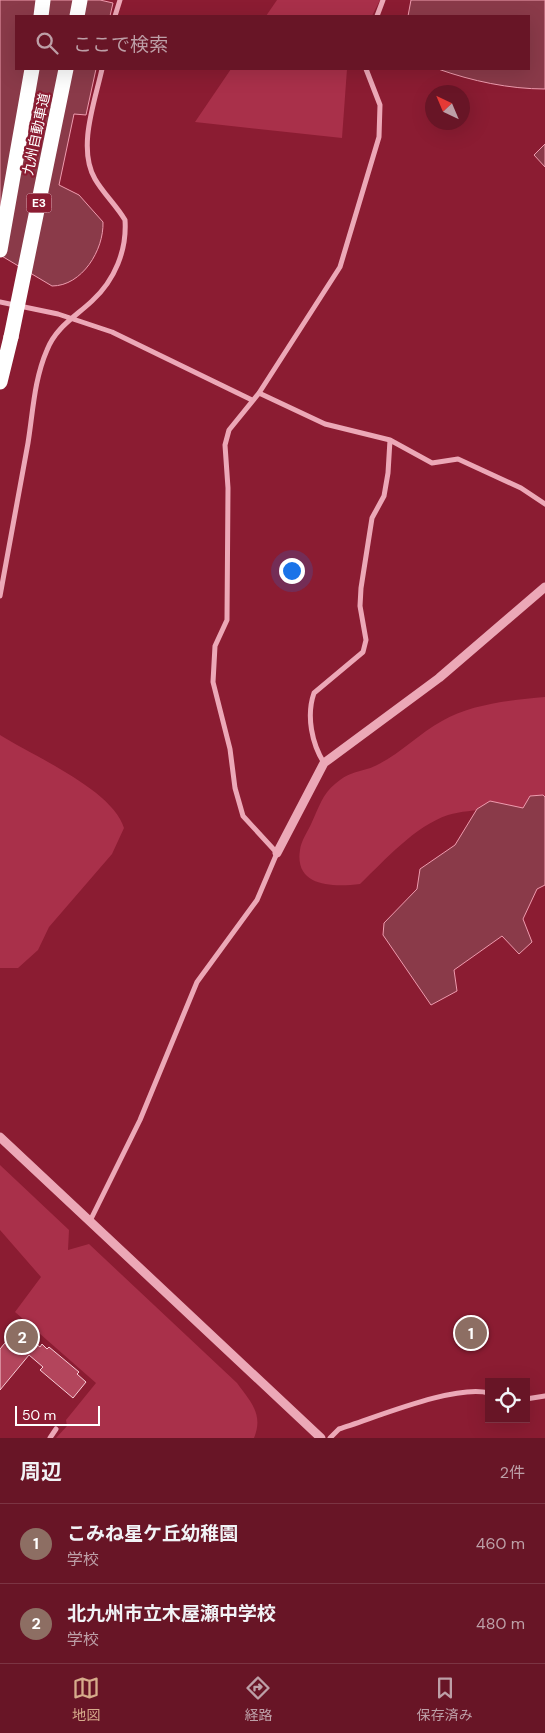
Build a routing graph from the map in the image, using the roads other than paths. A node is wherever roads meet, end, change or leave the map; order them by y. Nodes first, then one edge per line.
1 (43, 0) edge
2 (80, 0) edge
3 (120, 0) edge
4 (383, 0) edge
5 (41, 15) edge
6 (77, 15) edge
7 (115, 15) edge
8 (377, 15) edge
9 (32, 70) edge
10 (66, 70) edge
11 (102, 70) edge
12 (366, 70) edge
13 (0, 250) edge
14 (0, 302) edge
15 (69, 319) junction
16 (0, 382) edge
17 (259, 394) junction
18 (252, 400) junction
19 (390, 440) junction
20 (545, 504) edge
21 (545, 587) edge
22 (0, 596) edge
23 (324, 764) junction
24 (277, 853) junction
25 (0, 1137) edge
26 (90, 1221) junction
27 (485, 1392) edge
28 (545, 1396) edge
29 (530, 1398) edge
30 (56, 1429) dead end
31 (50, 1438) edge
32 (321, 1438) edge
33 (330, 1438) edge

1 - 5 highway
2 - 6 highway
3 - 7 street
4 - 8 street
9 - 13 highway, 九州自動車道 / E3
10 - 16 highway, 九州自動車道 / E3, bridge
11 - 15 street
12 - 17 street
14 - 15 street
15 - 18 street
15 - 22 street
17 - 18 street
17 - 19 street
18 - 24 street
19 - 20 street
19 - 23 street
21 - 23 street
23 - 24 street
24 - 26 street
25 - 26 street
26 - 32 street
27 - 33 street
28 - 29 street
30 - 31 street

